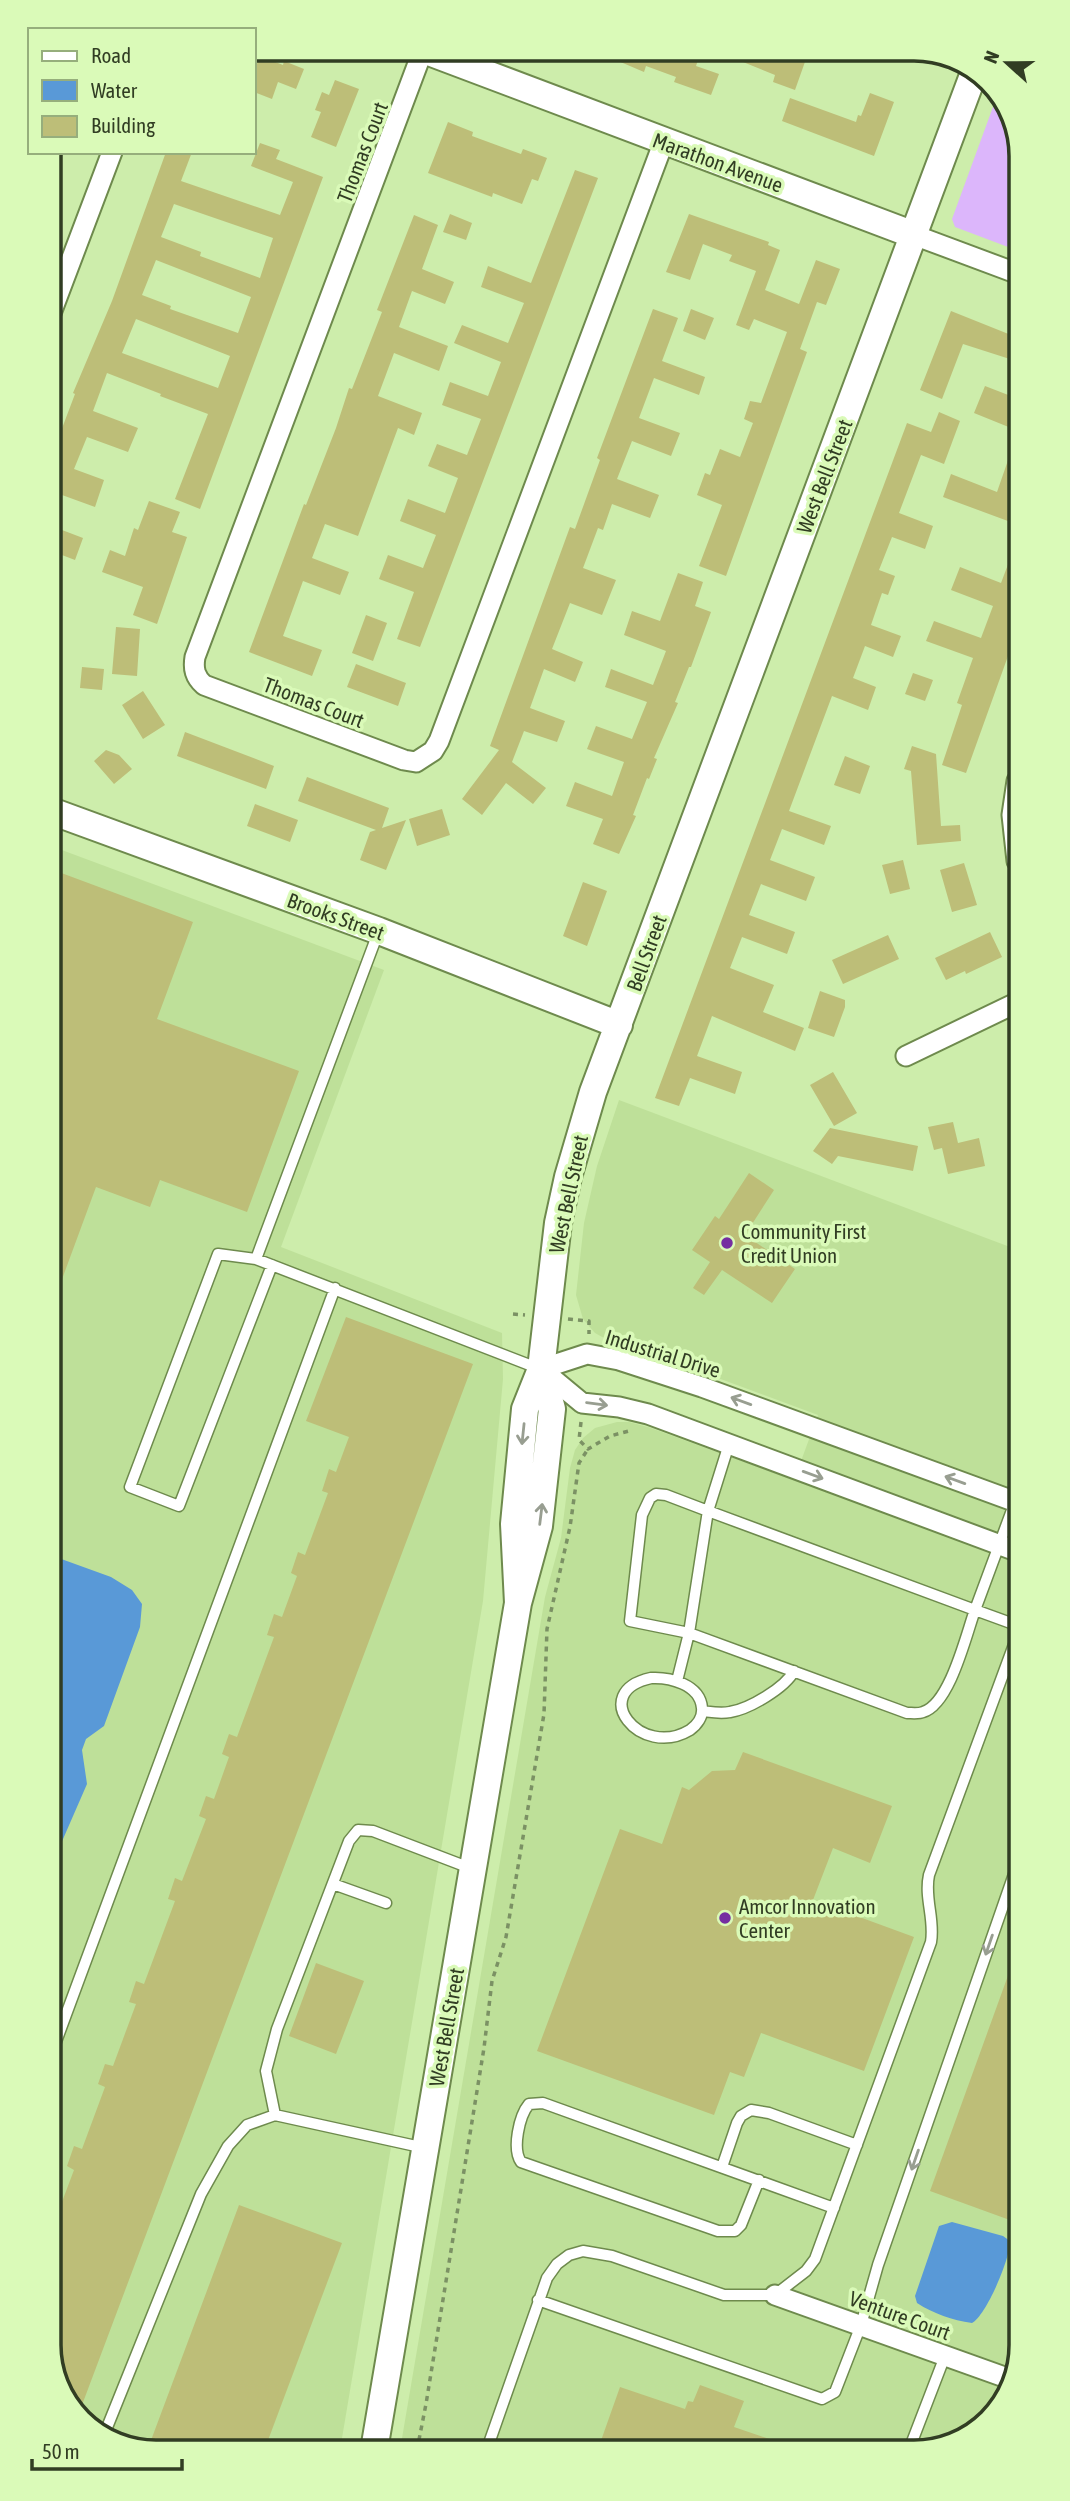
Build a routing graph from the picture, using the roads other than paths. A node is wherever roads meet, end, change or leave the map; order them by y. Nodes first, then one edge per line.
1 (418, 61) edge
2 (451, 61) edge
3 (971, 80) edge
4 (664, 141) junction
5 (110, 154) edge
6 (914, 235) junction
7 (1009, 270) edge
8 (61, 286) edge
9 (61, 815) edge
10 (672, 881) joint
11 (379, 931) junction
12 (1009, 1006) edge
13 (619, 1025) junction
14 (906, 1056) dead end
15 (256, 1259) junction
16 (272, 1265) junction
17 (335, 1288) junction
18 (541, 1369) junction
19 (729, 1444) junction
20 (1009, 1500) edge
21 (708, 1511) junction
22 (1009, 1521) edge
23 (999, 1544) junction
24 (1009, 1548) edge
25 (975, 1610) junction
26 (1009, 1625) edge
27 (689, 1633) junction
28 (1009, 1656) edge
29 (794, 1671) junction
30 (677, 1681) junction
31 (702, 1711) junction
32 (474, 1869) junction
33 (332, 1884) junction
34 (1009, 1889) edge
35 (386, 1903) dead end
36 (61, 2028) edge
37 (275, 2115) junction
38 (857, 2146) junction
39 (425, 2148) junction
40 (722, 2167) junction
41 (759, 2180) junction
42 (834, 2208) junction
43 (775, 2295) junction
44 (538, 2300) junction
45 (861, 2325) junction
46 (946, 2356) junction
47 (1003, 2377) edge
48 (108, 2426) edge
49 (376, 2440) edge
50 (490, 2440) edge
51 (913, 2440) edge

1 - 4 street, Thomas Court
2 - 4 main road, Marathon Avenue
3 - 6 main road, West Bell Street
4 - 6 main road, Marathon Avenue
5 - 8 street
6 - 7 street, Marathon Avenue
6 - 10 main road, West Bell Street
9 - 11 main road, Brooks Street
10 - 13 main road, Bell Street
11 - 13 main road, Brooks Street
11 - 15 lane
12 - 14 street
13 - 18 main road, West Bell Street
15 - 16 lane
15 - 16 lane
16 - 17 lane
17 - 18 lane
17 - 36 lane
18 -> 19 street
20 -> 18 street, Industrial Drive
18 - 32 main road, West Bell Street
19 - 21 lane
19 -> 23 street
21 - 25 lane
21 - 27 lane
21 - 27 lane
22 - 23 lane
23 - 24 street
23 - 25 lane
25 - 26 lane
25 - 29 lane
27 - 29 lane
27 - 30 lane
28 - 38 lane
29 - 31 lane
30 - 31 lane
30 - 31 lane
32 - 33 lane
32 - 39 main road, West Bell Street
33 - 35 lane
33 - 37 lane
34 -> 45 lane
37 - 39 lane
37 - 48 lane
38 - 40 lane
38 - 42 lane
39 - 49 main road, West Bell Street
40 - 41 lane
40 - 41 lane
41 - 42 lane
42 - 43 lane
43 - 44 lane
43 - 45 street, Venture Court
44 - 45 lane
44 - 50 lane
45 - 46 street, Venture Court
46 - 47 street, Venture Court
46 - 51 lane

